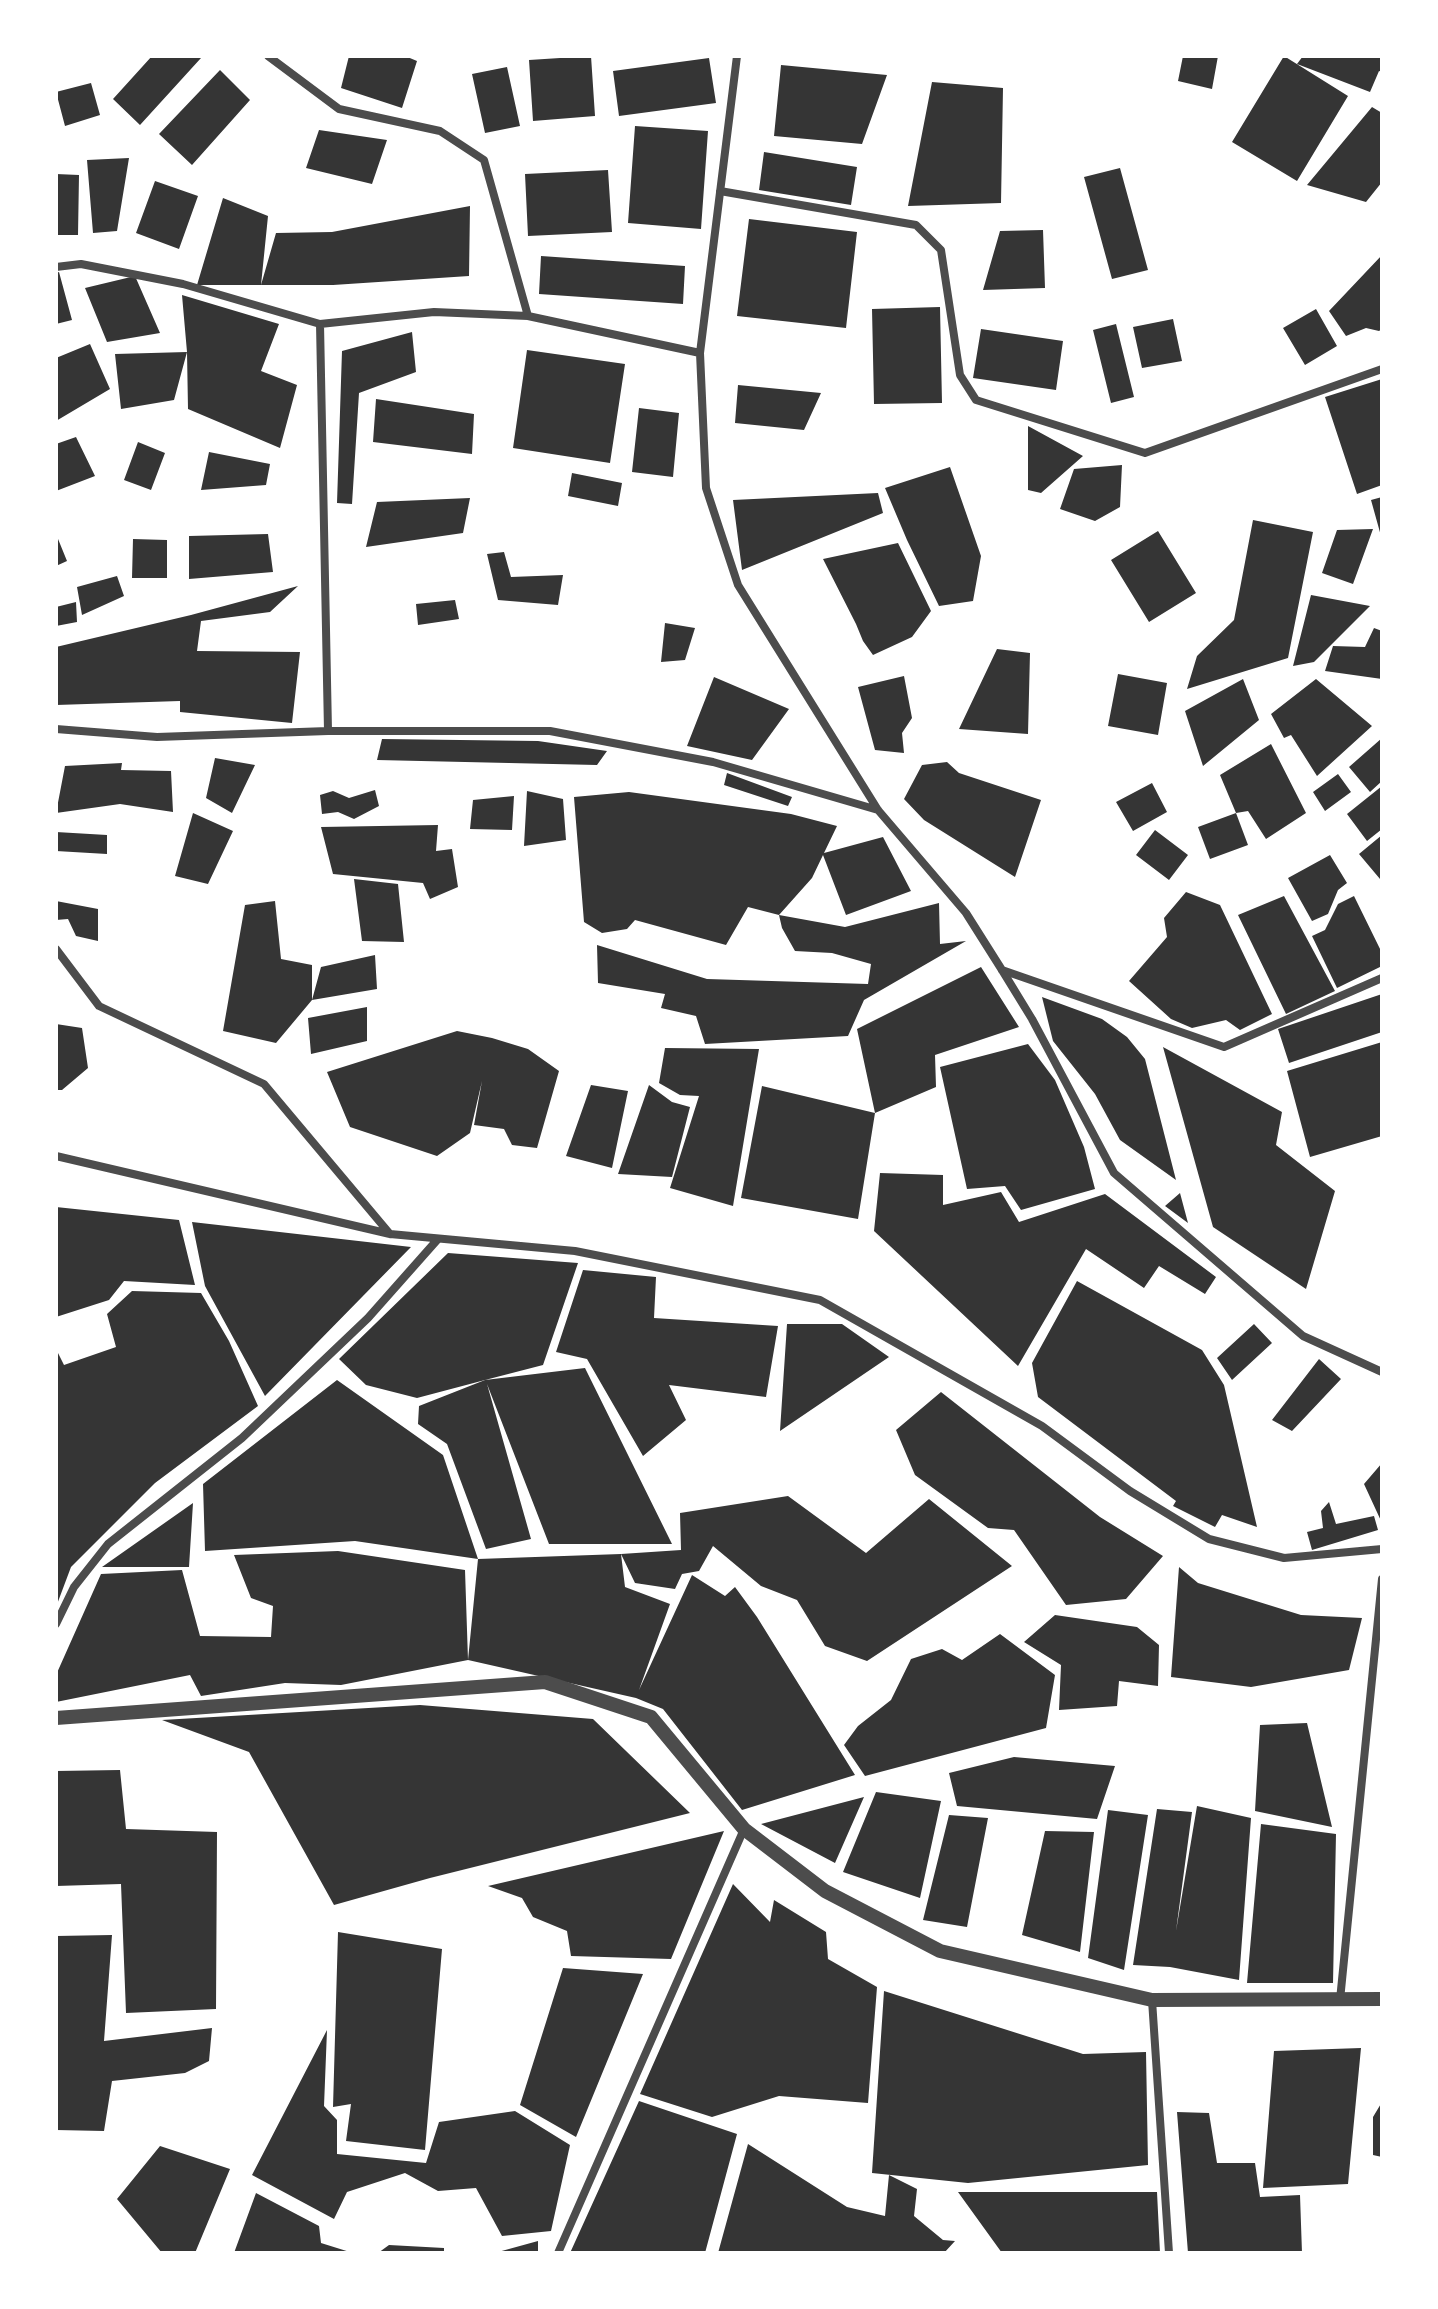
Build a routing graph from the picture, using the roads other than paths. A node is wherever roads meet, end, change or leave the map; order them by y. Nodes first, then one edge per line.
1 (268, 56) edge
2 (737, 56) edge
3 (720, 191) junction
4 (56, 267) edge
5 (528, 316) junction
6 (320, 324) junction
7 (700, 353) junction
8 (1382, 369) edge
9 (56, 729) edge
10 (328, 731) junction
11 (878, 810) junction
12 (56, 949) edge
13 (1002, 970) junction
14 (1382, 978) edge
15 (59, 1155) edge
16 (390, 1234) junction
17 (438, 1239) junction
18 (1382, 1372) edge
19 (1382, 1549) edge
20 (1382, 1579) edge
21 (56, 1624) edge
22 (56, 1718) edge
23 (744, 1829) junction
24 (1382, 1999) edge
25 (1152, 2000) junction
26 (1340, 2001) junction
27 (558, 2253) edge
28 (1169, 2253) edge

1 - 5 street
2 - 3 street
3 - 7 street
3 - 8 street
4 - 6 street
5 - 6 street
5 - 7 street
6 - 10 street
7 - 11 street
9 - 10 street
10 - 11 street
11 - 13 street
12 - 16 street
13 - 14 street
13 - 18 street
15 - 16 street
16 - 17 street
17 - 19 street
17 - 21 street
20 - 26 street
22 - 23 street
23 - 25 street
23 - 27 street
24 - 26 street
25 - 26 street
25 - 28 street

